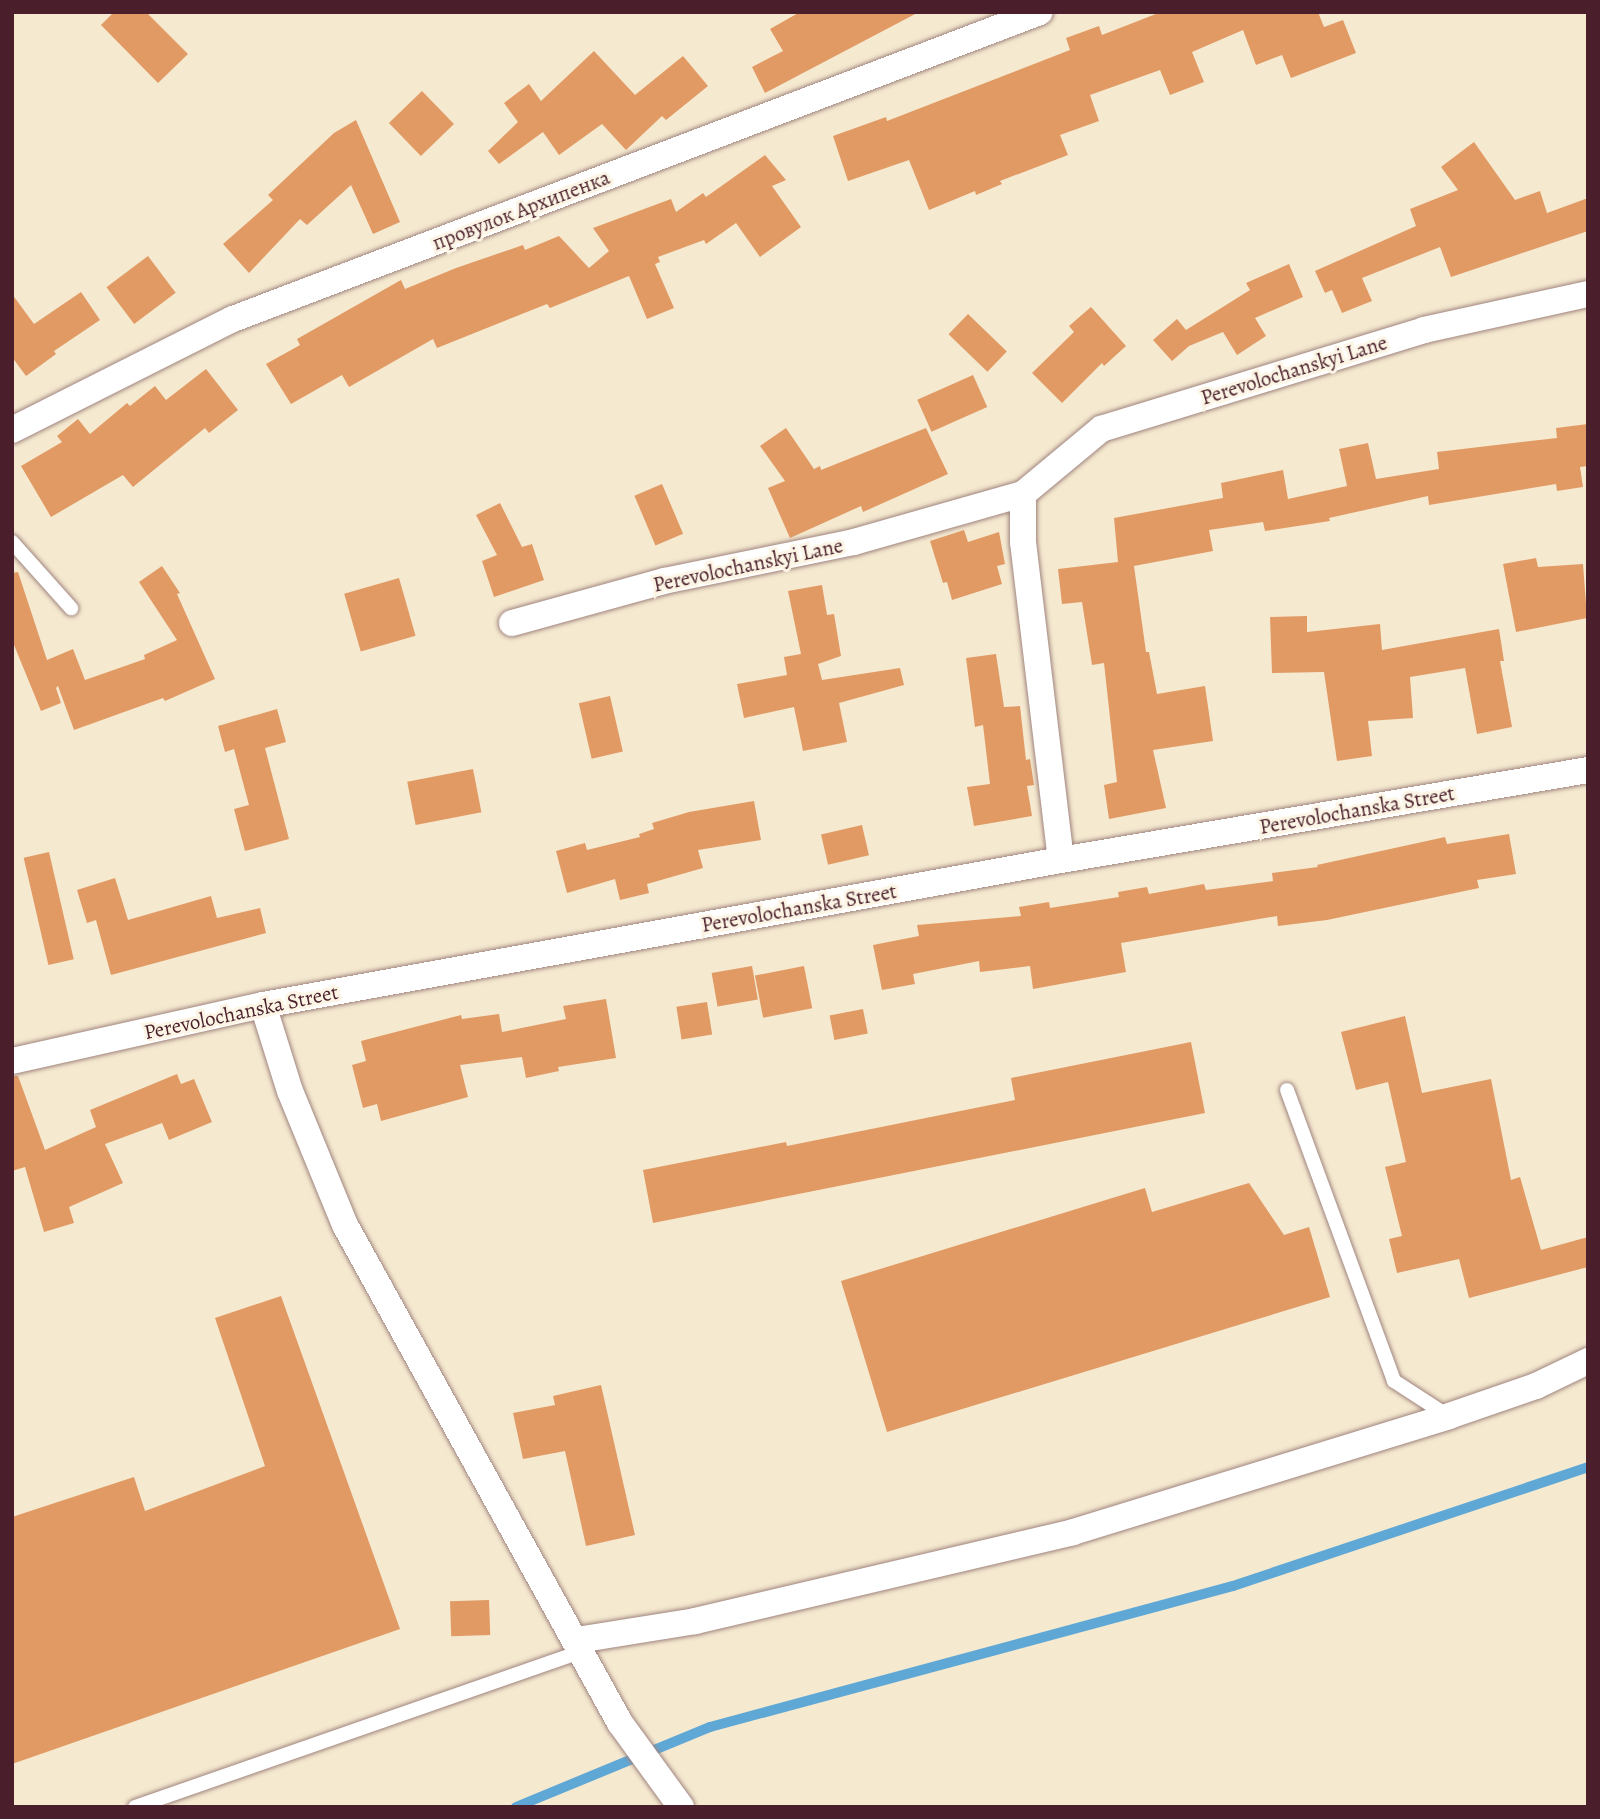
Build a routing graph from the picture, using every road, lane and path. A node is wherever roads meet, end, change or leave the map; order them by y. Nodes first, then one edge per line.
1 (1040, 12) edge
2 (1588, 294) edge
3 (12, 430) edge
4 (1023, 494) junction
5 (12, 542) edge
6 (71, 608) dead end
7 (512, 623) dead end
8 (1588, 770) edge
9 (1061, 860) junction
10 (263, 1005) junction
11 (12, 1061) edge
12 (1287, 1090) dead end
13 (1588, 1361) edge
14 (1449, 1416) junction
15 (580, 1645) junction
16 (135, 1807) edge
17 (681, 1807) edge

1 - 3 street, провулок Архипенка
2 - 4 street, Perevolochanskyi Lane
4 - 7 street, Perevolochanskyi Lane
4 - 9 street
5 - 6 lane
8 - 9 street, Perevolochanska Street
9 - 10 street, Perevolochanska Street
10 - 11 street, Perevolochanska Street
10 - 15 street
12 - 14 lane
13 - 14 street
14 - 15 street
15 - 16 lane
15 - 17 street

